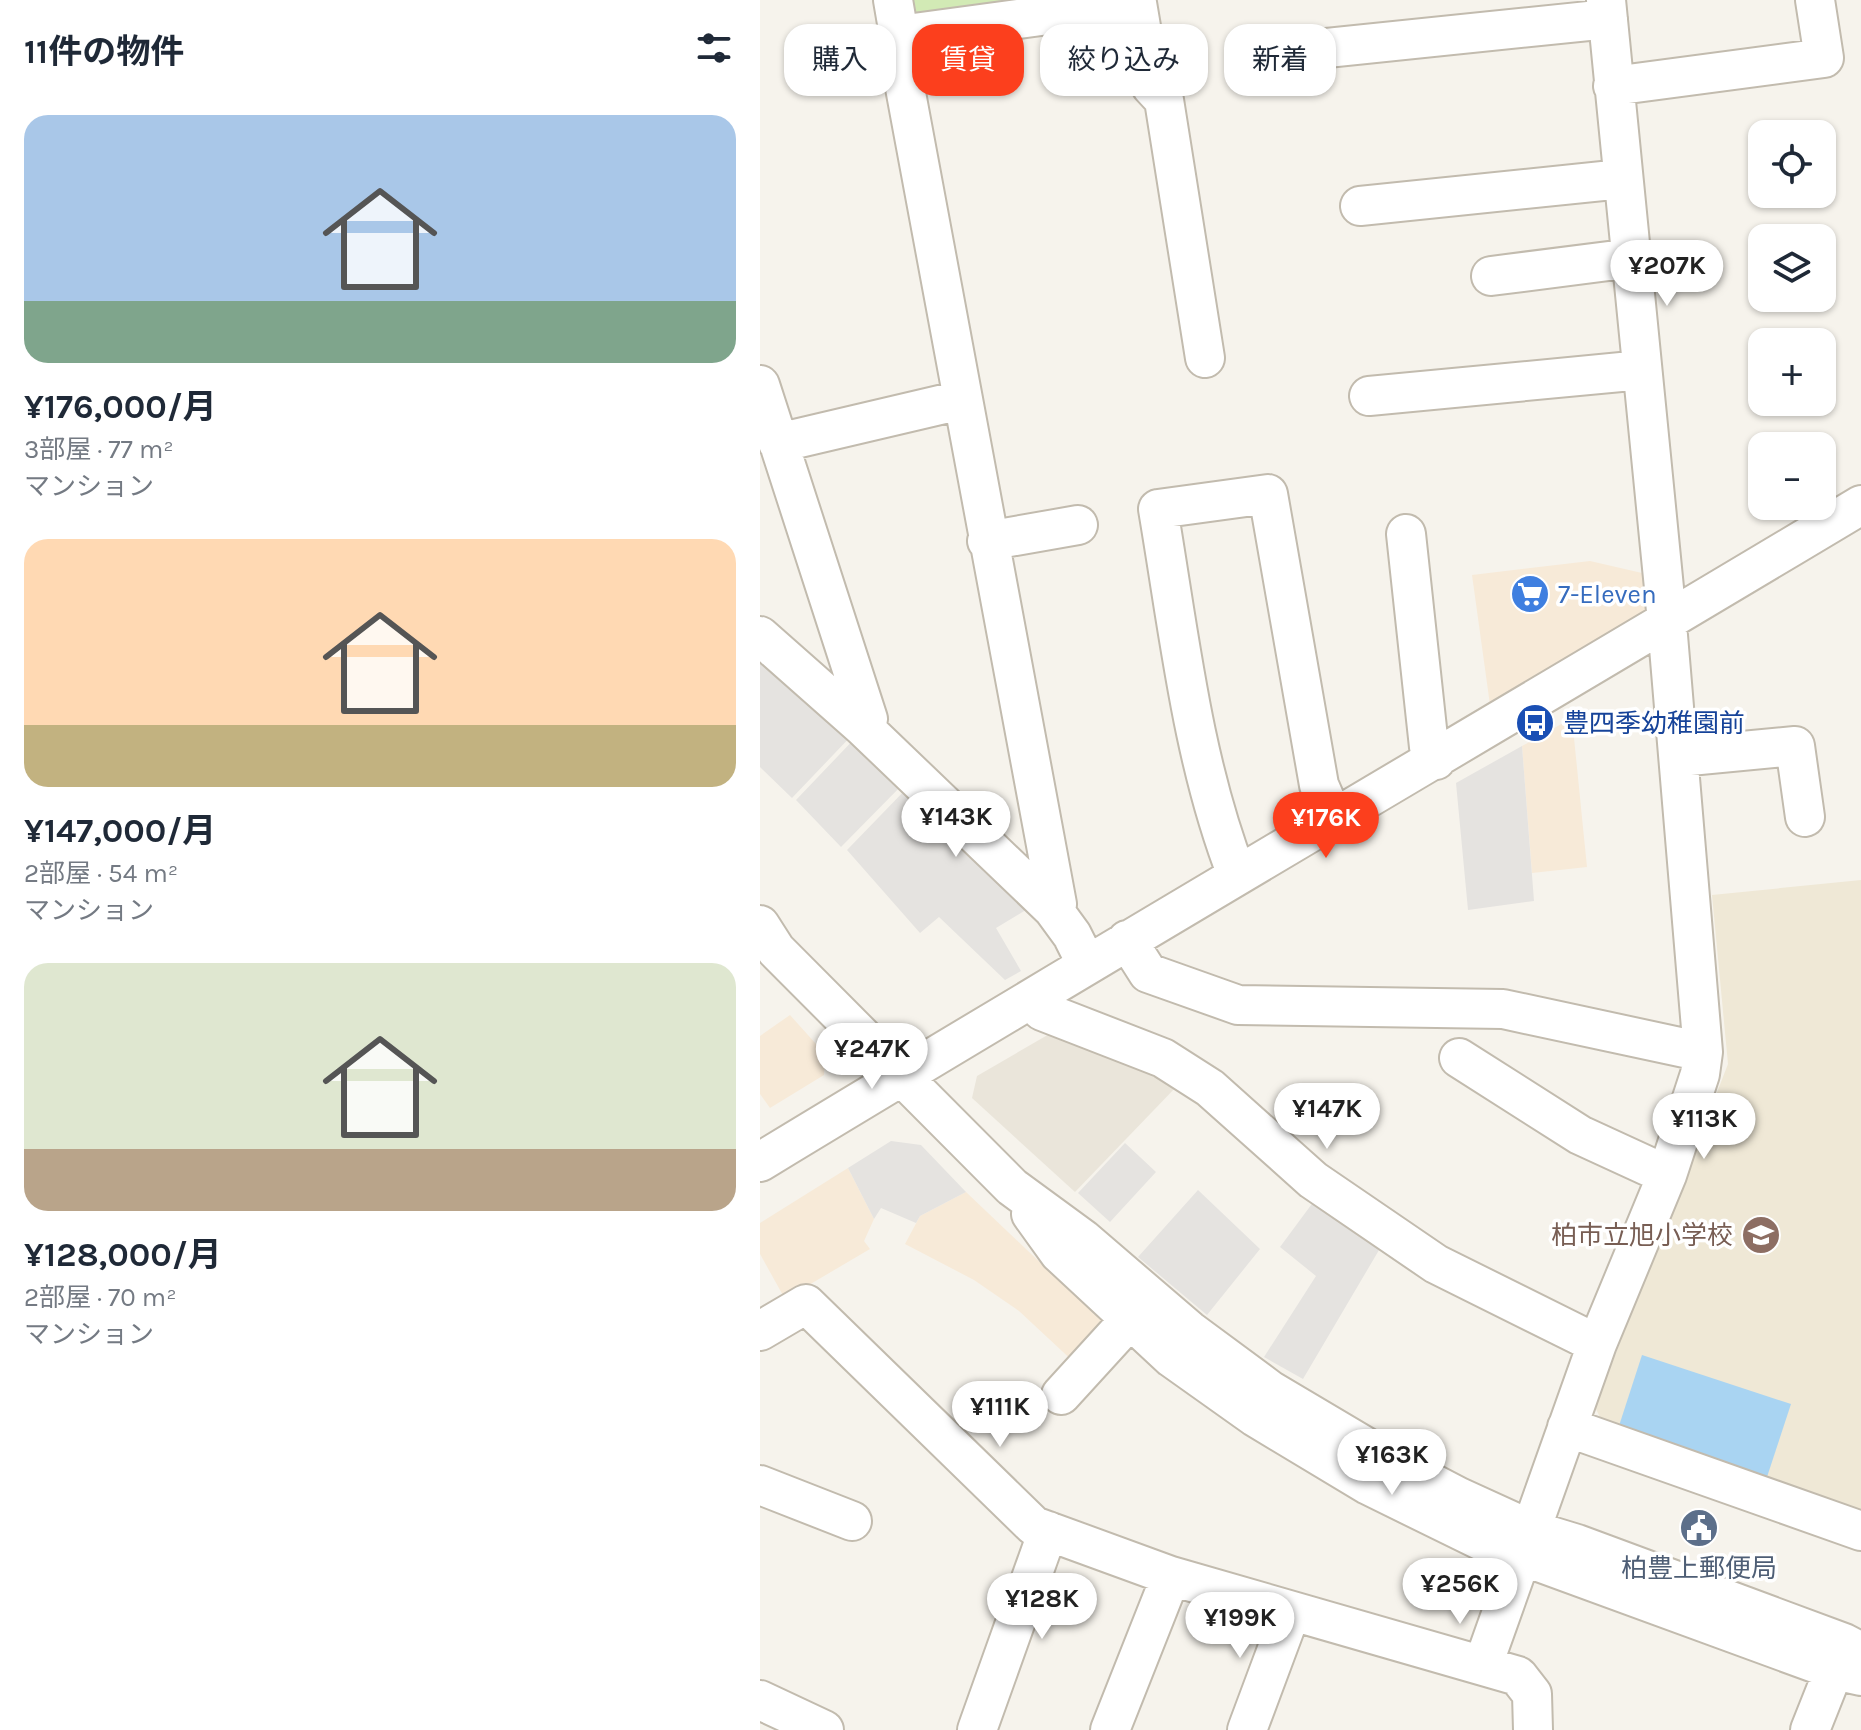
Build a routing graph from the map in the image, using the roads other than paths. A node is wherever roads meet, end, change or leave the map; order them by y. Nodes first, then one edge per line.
1 (1815, 0) edge
2 (1607, 9) edge
3 (896, 18) edge
4 (1336, 46) edge
5 (1613, 86) junction
6 (1622, 179) junction
7 (1360, 206) dead end
8 (1632, 258) junction
9 (1491, 276) dead end
10 (1205, 358) dead end
11 (1642, 370) junction
12 (760, 385) edge
13 (1369, 396) dead end
14 (961, 400) junction
15 (778, 443) junction
16 (1861, 505) edge
17 (1078, 525) dead end
18 (1406, 534) dead end
19 (987, 541) junction
20 (1666, 621) junction
21 (760, 636) edge
22 (863, 727) junction
23 (1679, 757) junction
24 (1436, 760) junction
25 (1805, 817) dead end
26 (1334, 820) junction
27 (1237, 875) junction
28 (1053, 909) junction
29 (765, 938) edge
30 (1127, 940) junction
31 (1087, 965) junction
32 (1031, 1000) junction
33 (1703, 1052) junction
34 (1459, 1058) dead end
35 (902, 1078) junction
36 (760, 1162) edge
37 (1667, 1175) junction
38 (1140, 1309) junction
39 (760, 1331) edge
40 (1597, 1344) junction
41 (1061, 1395) dead end
42 (1567, 1427) junction
43 (760, 1485) edge
44 (852, 1521) dead end
45 (1048, 1531) junction
46 (1861, 1531) edge
47 (1527, 1543) junction
48 (1171, 1576) junction
49 (1291, 1612) junction
50 (1850, 1660) edge
51 (1483, 1665) junction
52 (760, 1700) edge
53 (824, 1730) edge
54 (977, 1730) edge
55 (1110, 1730) edge
56 (1247, 1730) edge
57 (1533, 1730) edge
58 (1810, 1730) edge

1 - 5 street
2 - 4 street
2 - 5 street
3 - 10 street
3 - 14 street
5 - 6 street
6 - 7 street
6 - 8 street
8 - 9 street
8 - 11 street
11 - 13 street
11 - 20 street
12 - 15 street
14 - 15 street
14 - 19 street
15 - 22 street
16 - 20 street
17 - 19 street
18 - 24 street
19 - 28 street
20 - 23 street
20 - 24 street
21 - 22 street
22 - 28 street
23 - 25 street
23 - 33 street
24 - 26 street
26 - 27 street
26 - 27 street
27 - 30 street
28 - 31 street
29 - 35 street
30 - 31 street
30 - 33 street
31 - 32 street
32 - 35 street
32 - 40 street
33 - 37 street
34 - 37 street
35 - 36 street
35 - 38 street
37 - 40 street
38 - 41 street
38 - 47 street
39 - 45 street
40 - 42 street
42 - 46 street
42 - 47 street
43 - 44 street
45 - 48 street
45 - 54 street
47 - 50 street
47 - 51 street
48 - 49 street
48 - 55 street
49 - 51 street
49 - 56 street
50 - 58 street
51 - 57 street
52 - 53 street

